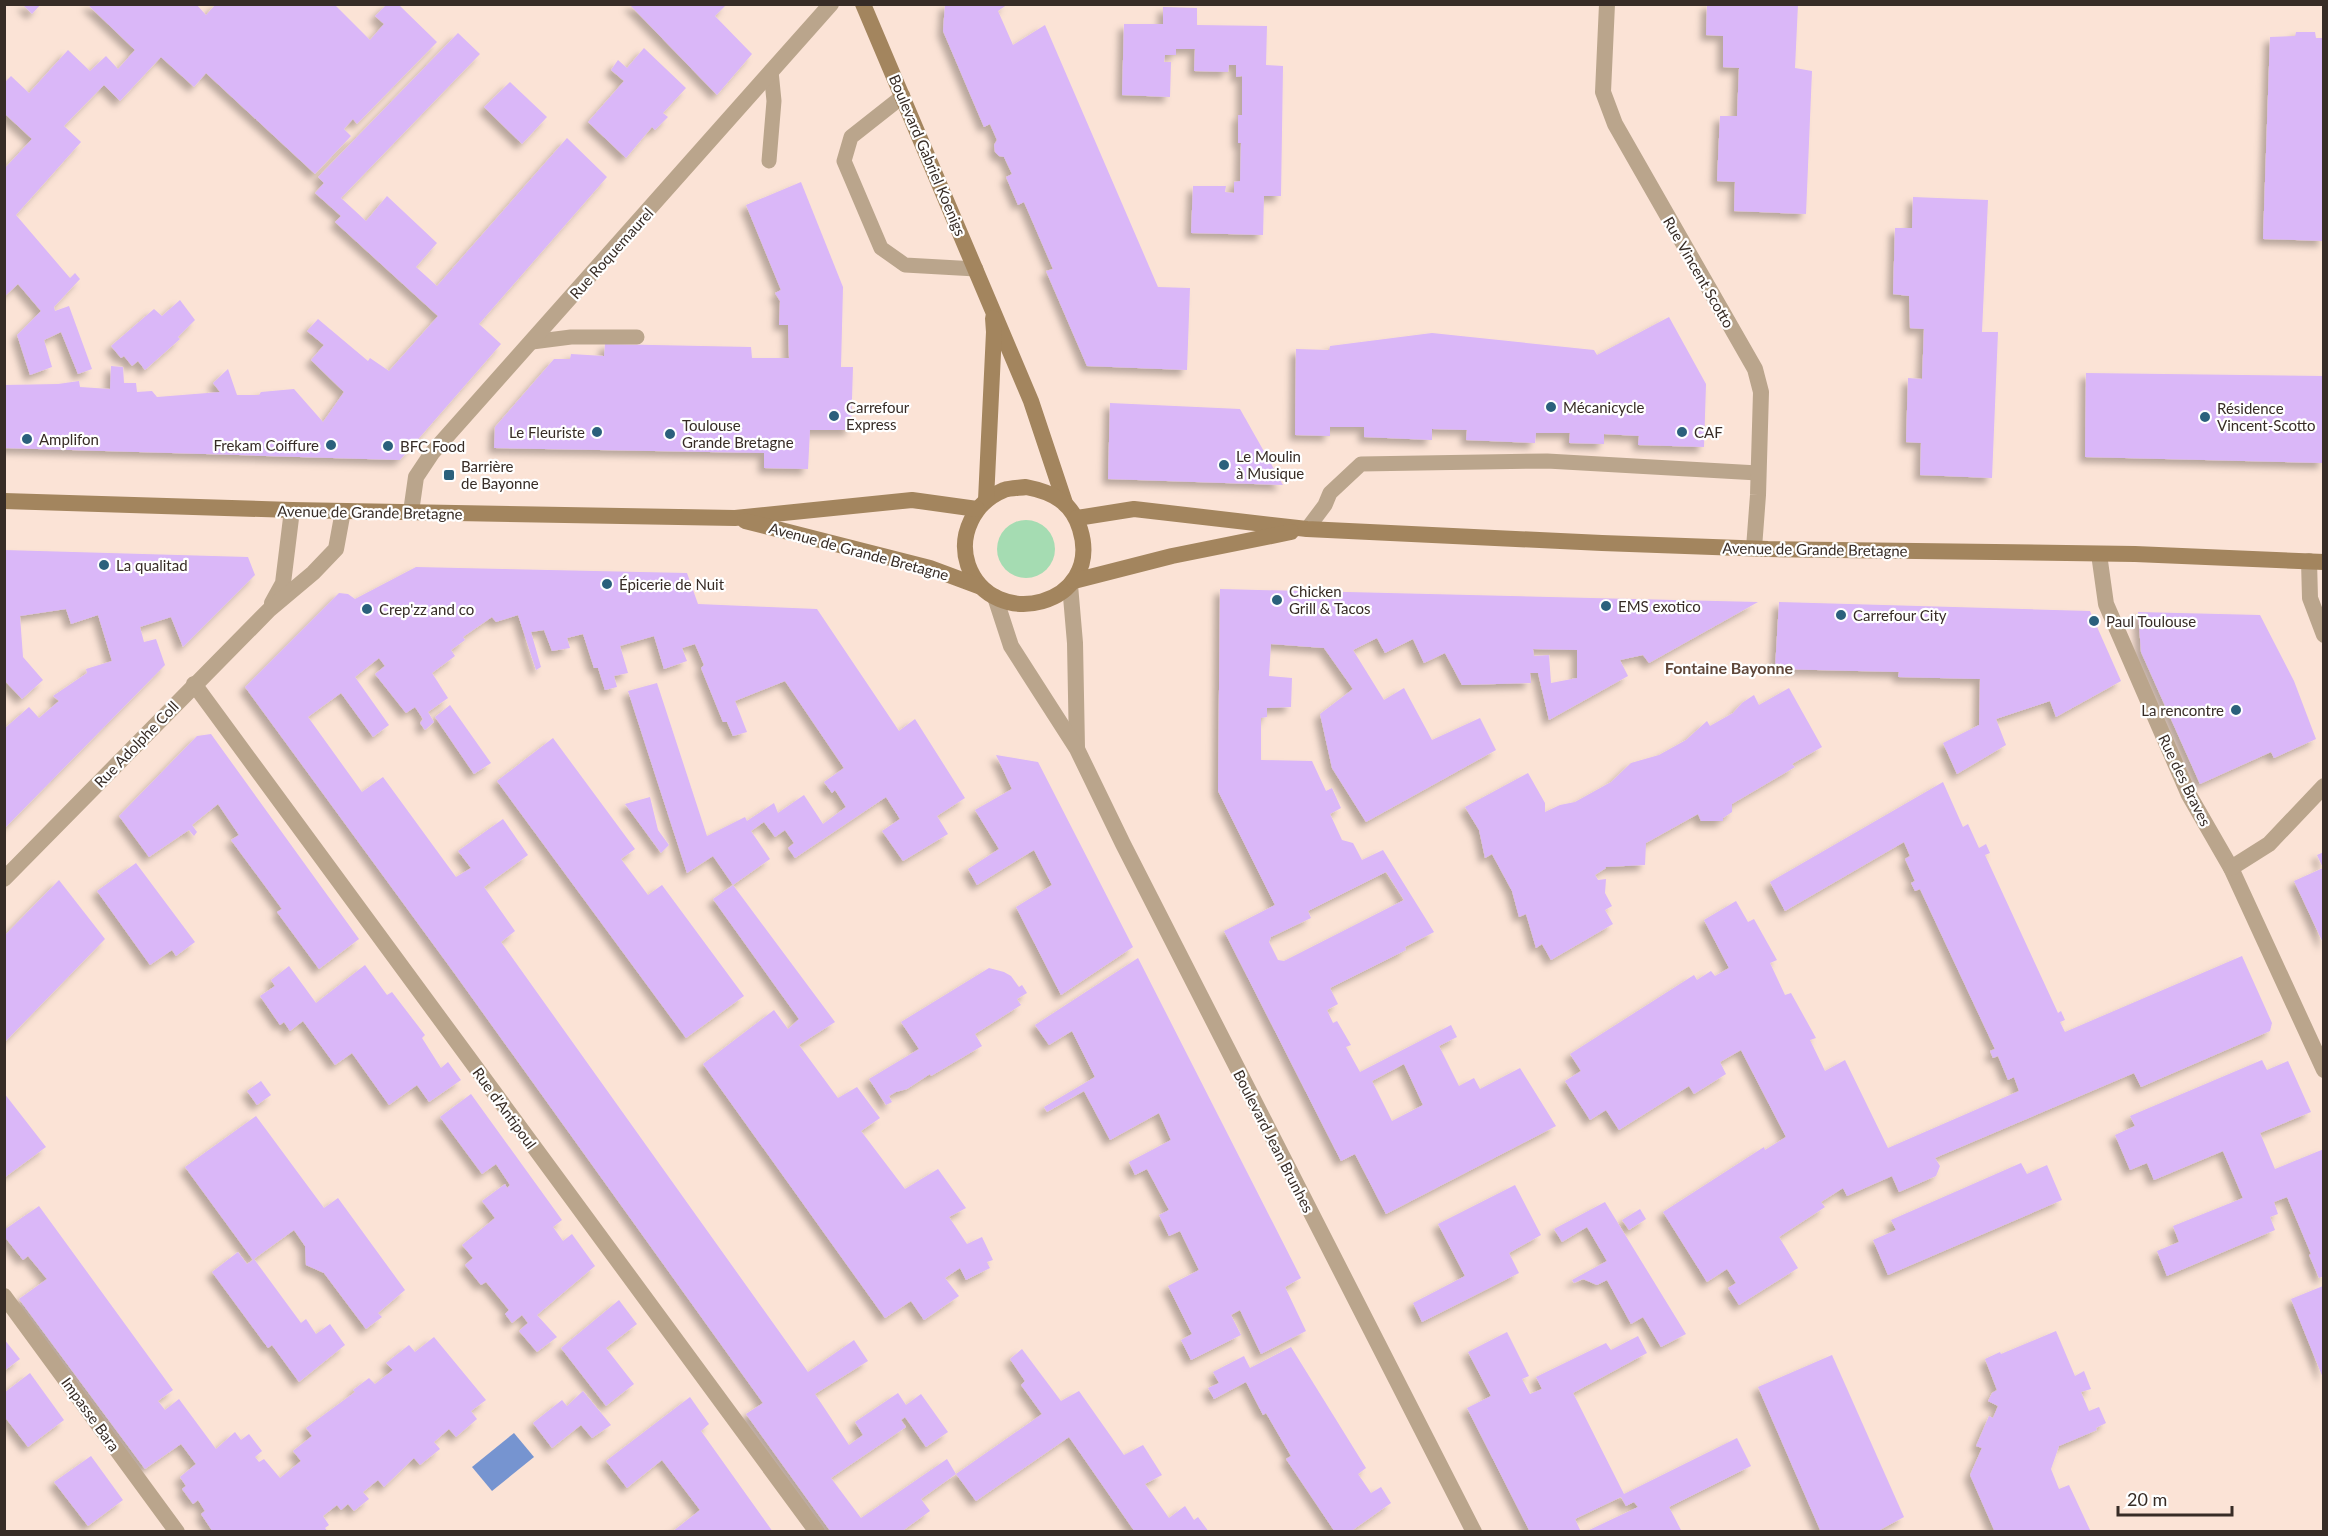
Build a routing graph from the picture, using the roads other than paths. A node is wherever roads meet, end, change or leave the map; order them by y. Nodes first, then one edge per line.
1 (831, 4) edge
2 (863, 4) edge
3 (1607, 4) edge
4 (771, 71) junction
5 (903, 96) junction
6 (770, 161) dead end
7 (976, 269) junction
8 (992, 305) junction
9 (637, 337) dead end
10 (531, 342) junction
11 (1758, 473) junction
12 (4, 501) edge
13 (1065, 502) junction
14 (982, 505) junction
15 (292, 510) junction
16 (343, 511) junction
17 (411, 512) junction
18 (735, 518) junction
19 (1077, 518) junction
20 (1306, 529) junction
21 (1754, 548) junction
22 (2099, 554) junction
23 (2316, 562) edge
24 (1072, 583) junction
25 (981, 587) junction
26 (995, 597) junction
27 (269, 610) junction
28 (2324, 635) edge
29 (194, 684) junction
30 (1077, 749) junction
31 (2324, 786) edge
32 (2231, 868) junction
33 (4, 879) edge
34 (2324, 1070) edge
35 (4, 1296) edge
36 (177, 1532) edge
37 (817, 1532) edge
38 (1474, 1532) edge

1 - 4 street, Rue Roquemaurel
2 - 5 main road, Boulevard Gabriel Koenigs
3 - 11 street, Rue Vincent Scotto
4 - 6 lane
4 - 10 street, Rue Roquemaurel
5 - 7 main road, Boulevard Gabriel Koenigs
5 - 7 lane
7 - 8 main road, Boulevard Gabriel Koenigs
8 - 13 main road, Boulevard Gabriel Koenigs
8 - 14 main road, Boulevard Gabriel Koenigs
9 - 10 lane
10 - 17 street, Rue Roquemaurel
11 - 20 lane
11 - 21 street, Rue Vincent Scotto
12 - 15 main road, Avenue de Grande Bretagne
13 - 14 main road
13 - 19 main road
14 - 18 main road, Avenue de Grande Bretagne
14 - 25 main road
15 - 16 main road, Avenue de Grande Bretagne
15 - 27 street, Rue Adolphe Coll
16 - 17 main road, Avenue de Grande Bretagne
16 - 27 street, Rue Adolphe Coll
17 - 18 main road, Avenue de Grande Bretagne
18 - 25 main road, Avenue de Grande Bretagne
19 - 20 main road, Avenue de Grande Bretagne
19 - 24 main road
20 - 21 main road, Avenue de Grande Bretagne
20 - 24 main road, Avenue de Grande Bretagne
21 - 22 main road, Avenue de Grande Bretagne
22 - 23 main road, Avenue de Grande Bretagne
22 - 32 street, Rue des Braves
23 - 28 street
24 - 26 main road
24 - 30 street, Boulevard Jean Brunhes
25 - 26 main road
26 - 30 street, Boulevard Jean Brunhes
27 - 29 street, Rue Adolphe Coll
29 - 33 street, Rue Adolphe Coll
29 - 37 street, Rue d'Antipoul
30 - 38 street, Boulevard Jean Brunhes
31 - 32 street
32 - 34 street, Rue des Braves
35 - 36 street, Impasse Bara

